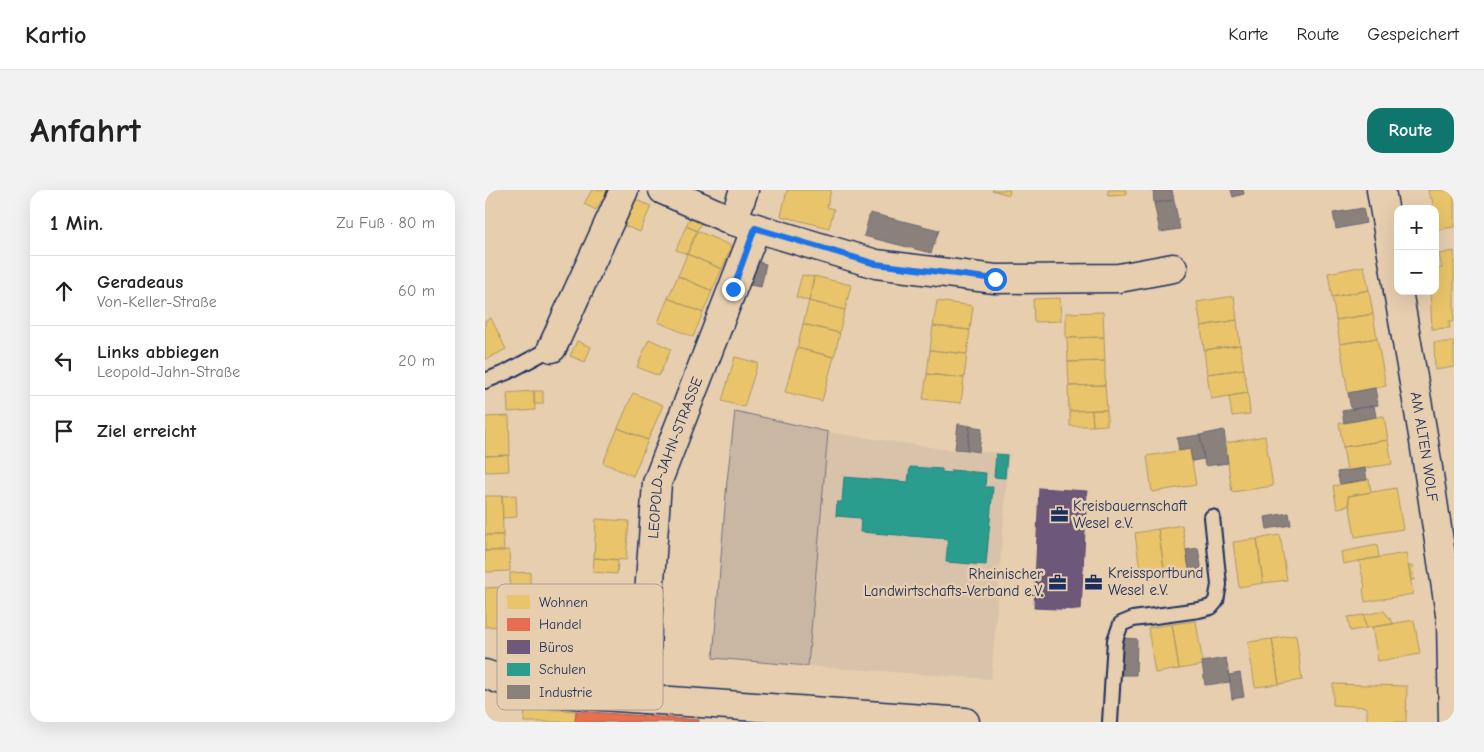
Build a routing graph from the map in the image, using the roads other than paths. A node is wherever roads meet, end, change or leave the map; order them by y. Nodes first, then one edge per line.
1 (624, 190) edge
2 (663, 190) edge
3 (744, 190) edge
4 (1381, 190) edge
5 (744, 224) junction
6 (1394, 266) edge
7 (1173, 268) dead end
8 (1399, 295) edge
9 (553, 348) joint
10 (485, 381) edge
11 (1213, 517) dead end
12 (650, 584) edge
13 (485, 674) edge
14 (497, 678) edge
15 (663, 700) edge
16 (965, 722) edge
17 (1110, 722) edge
18 (1453, 722) edge

1 - 9 street
2 - 5 street
3 - 5 street, LEOPOLD-JAHN-STRASSE
4 - 6 street, AM ALTEN WOLF
5 - 7 street
5 - 12 street, LEOPOLD-JAHN-STRASSE
8 - 18 street, AM ALTEN WOLF
9 - 10 lane
11 - 17 lane
13 - 14 street
15 - 16 street

